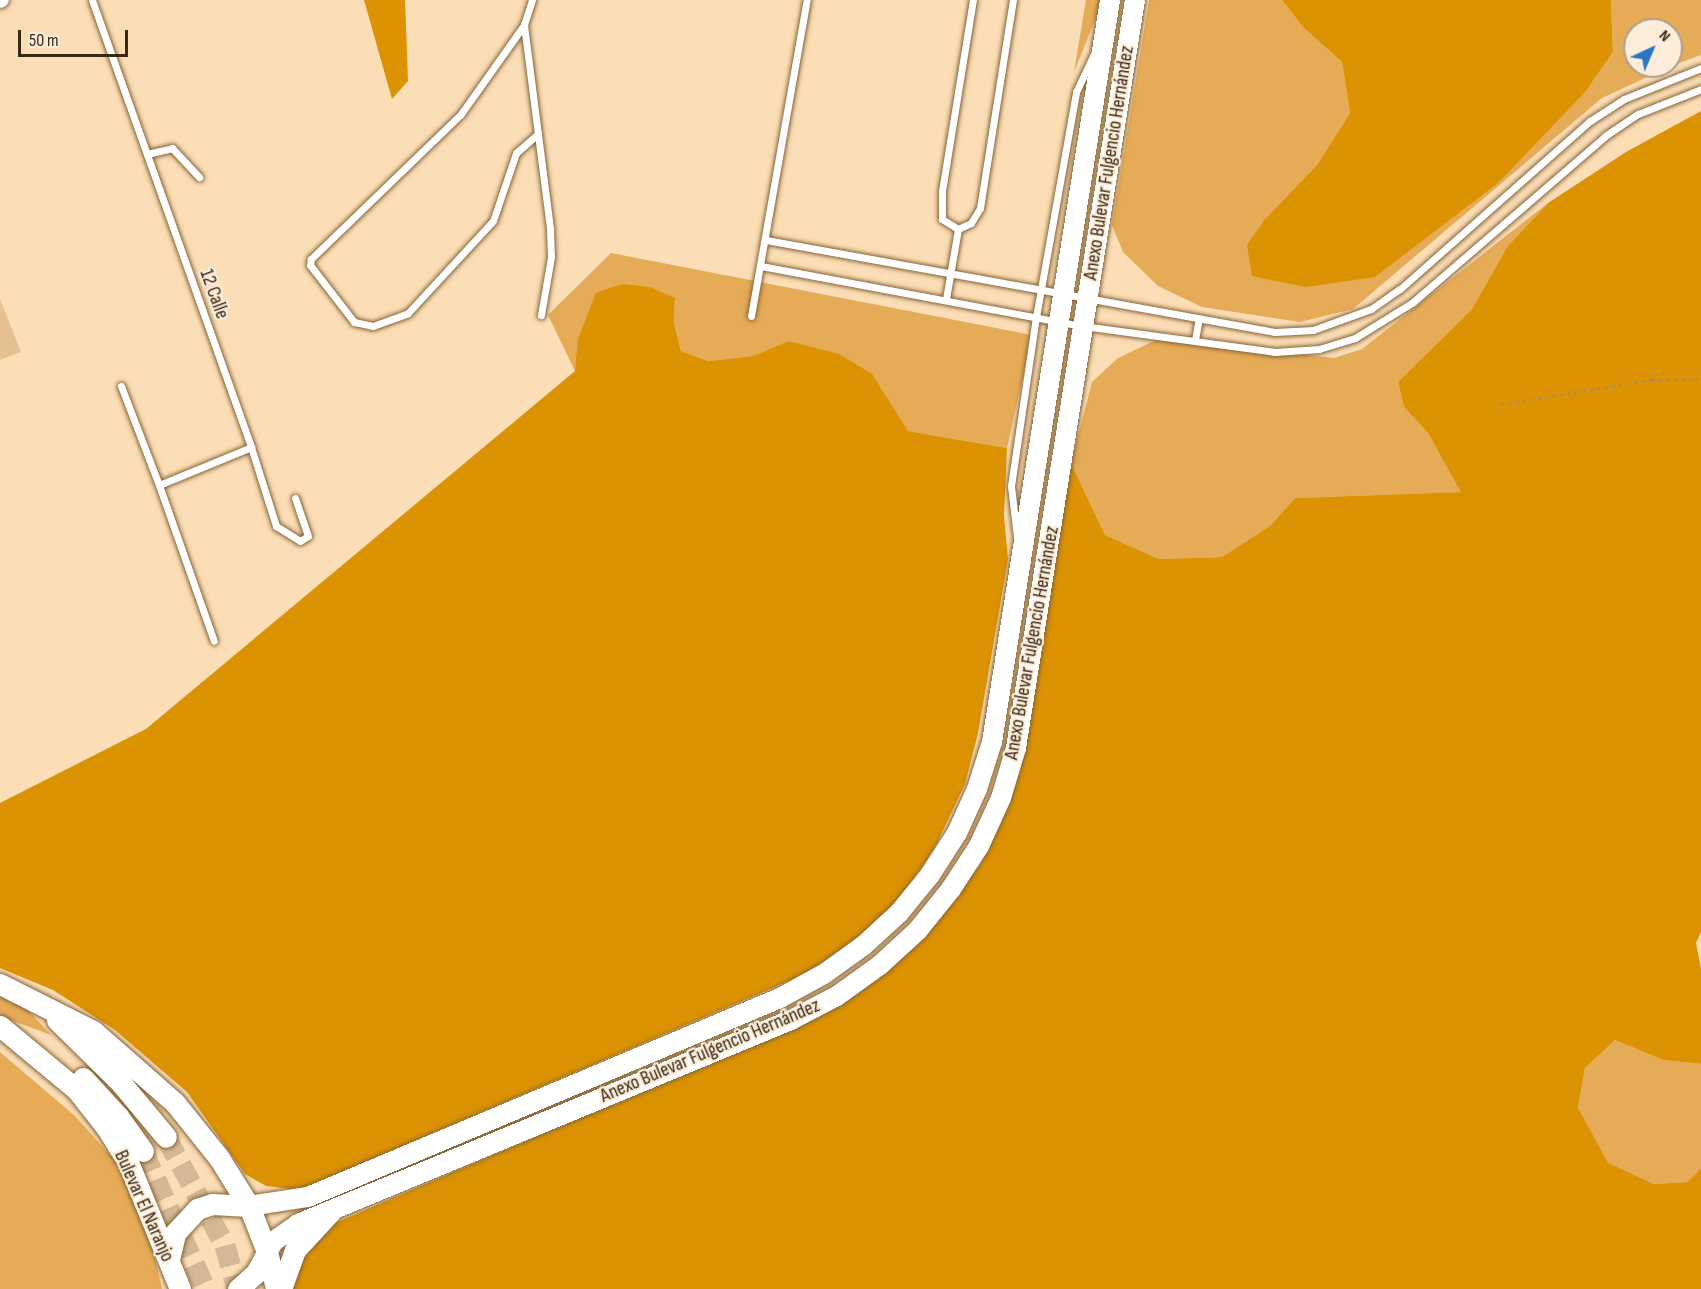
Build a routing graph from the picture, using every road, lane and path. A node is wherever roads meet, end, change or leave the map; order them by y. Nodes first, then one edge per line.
1 (92, 0) edge
2 (532, 0) edge
3 (807, 0) edge
4 (973, 0) edge
5 (1013, 0) edge
6 (1110, 0) edge
7 (1135, 0) edge
8 (524, 25) junction
9 (1106, 27) junction
10 (1701, 68) edge
11 (1701, 89) edge
12 (538, 134) junction
13 (147, 154) junction
14 (199, 177) dead end
15 (958, 229) junction
16 (766, 240) junction
17 (761, 266) junction
18 (950, 273) junction
19 (1042, 288) junction
20 (1063, 292) junction
21 (1088, 296) junction
22 (946, 299) junction
23 (541, 315) dead end
24 (751, 316) dead end
25 (1036, 317) junction
26 (1199, 318) junction
27 (1059, 321) junction
28 (1083, 326) junction
29 (1195, 340) junction
30 (1701, 379) edge
31 (121, 386) dead end
32 (1501, 405) dead end
33 (252, 447) junction
34 (159, 484) junction
35 (295, 498) dead end
36 (1021, 567) junction
37 (214, 641) dead end
38 (0, 984) edge
39 (35, 1000) junction
40 (0, 1025) edge
41 (166, 1137) tunnel mouth
42 (143, 1151) tunnel mouth
43 (249, 1206) junction
44 (332, 1210) junction
45 (267, 1252) junction
46 (178, 1278) edge
47 (238, 1289) edge
48 (278, 1289) edge

1 - 13 lane, 12 Calle
2 - 8 lane
3 - 16 lane
4 - 15 lane
5 - 15 lane
6 - 9 main road, Anexo Bulevar Fulgencio Hernández
7 - 21 main road, Anexo Bulevar Fulgencio Hernández
8 - 12 lane
8 - 12 lane
9 - 19 lane
9 - 20 main road, Anexo Bulevar Fulgencio Hernández
10 - 26 lane
11 - 29 lane
12 - 23 lane
13 - 14 lane
13 - 33 lane, 12 Calle
15 - 18 lane
16 - 17 lane
16 - 18 lane
17 - 22 lane
17 - 24 lane
18 - 19 lane
18 - 22 lane
19 - 20 lane
19 - 25 lane
20 - 21 lane
20 - 27 main road, Anexo Bulevar Fulgencio Hernández
21 - 26 lane
21 - 28 main road, Anexo Bulevar Fulgencio Hernández
22 - 25 lane
25 - 27 lane
25 - 36 lane
26 - 29 lane
27 - 28 lane
27 - 36 main road, Anexo Bulevar Fulgencio Hernández
28 - 29 lane
28 - 44 main road, Anexo Bulevar Fulgencio Hernández
30 - 32 path
31 - 34 lane
33 - 34 lane
33 - 35 lane, 12 Calle
34 - 37 lane
36 - 43 main road, Anexo Bulevar Fulgencio Hernández
38 - 39 main road
39 - 41 main road
39 - 43 main road
40 - 42 main road, Bulevar El Naranjo
40 - 46 main road, Bulevar El Naranjo
43 - 45 main road
43 - 46 main road
44 - 45 main road, Anexo Bulevar Fulgencio Hernández
44 - 48 main road
45 - 47 main road
45 - 48 main road

